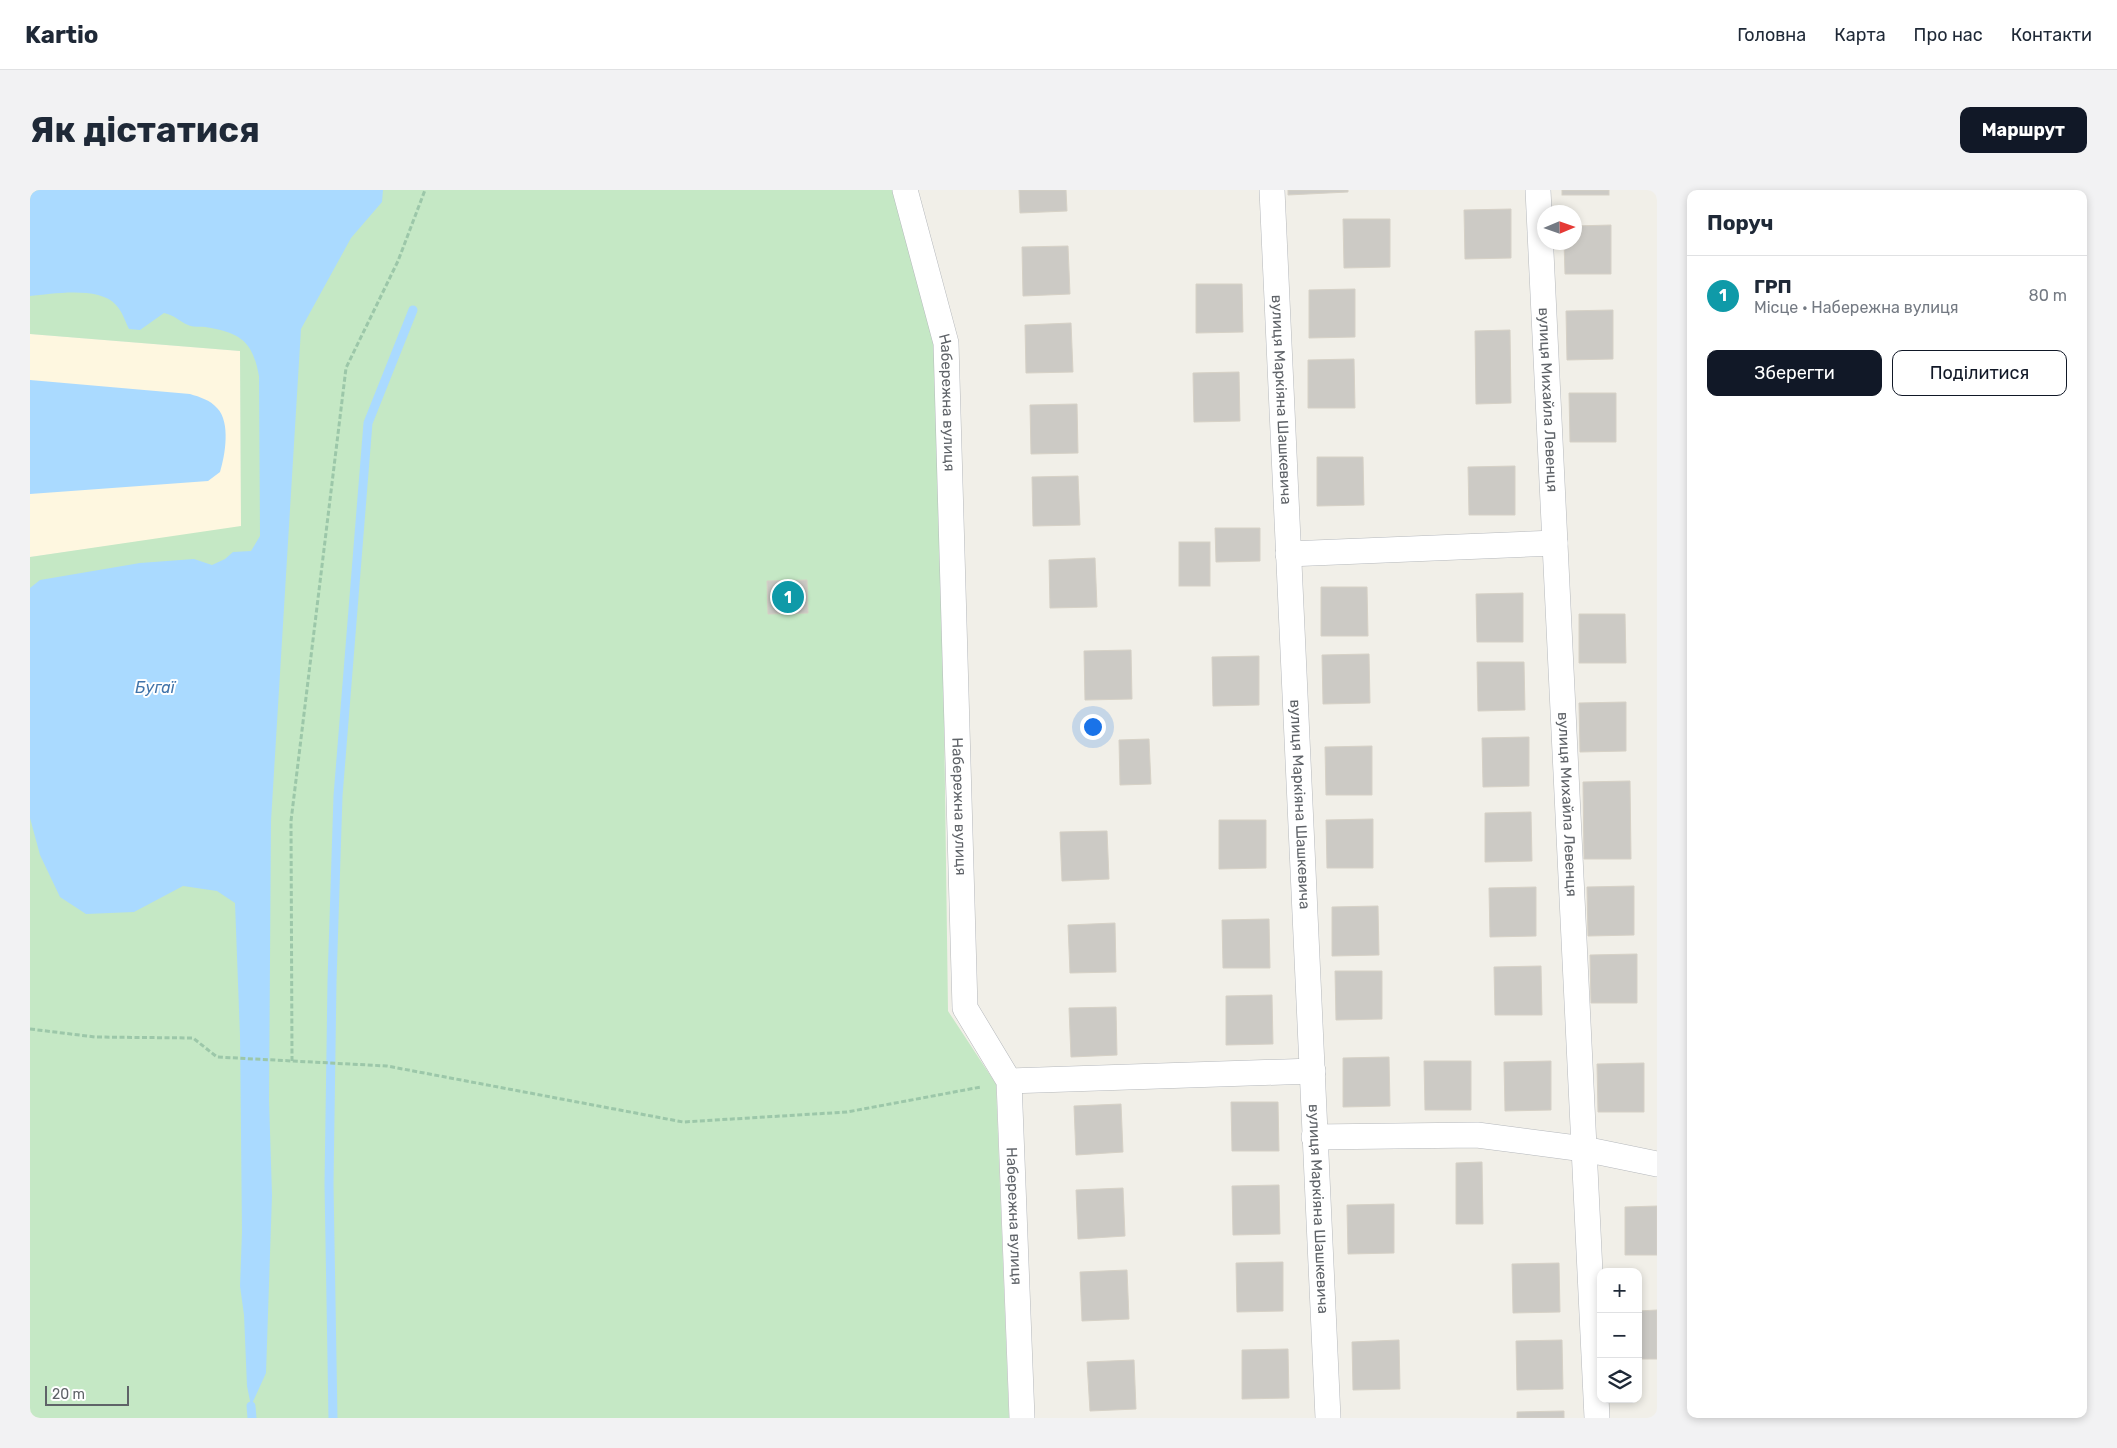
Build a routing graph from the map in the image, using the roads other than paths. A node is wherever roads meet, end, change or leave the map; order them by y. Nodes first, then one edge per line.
1 (905, 190) edge
2 (1272, 190) edge
3 (1538, 190) edge
4 (1555, 543) junction
5 (1288, 554) junction
6 (1313, 1071) junction
7 (1009, 1081) junction
8 (1314, 1137) junction
9 (1584, 1149) junction
10 (1657, 1164) edge
11 (1022, 1418) edge
12 (1328, 1418) edge
13 (1596, 1418) edge

1 - 7 street, Набережна вулиця
2 - 5 street, вулиця Маркіяна Шашкевича
3 - 4 street, вулиця Михайла Левенця
4 - 5 street
4 - 9 street, вулиця Михайла Левенця
5 - 6 street, вулиця Маркіяна Шашкевича
6 - 7 street
6 - 8 street, вулиця Маркіяна Шашкевича
7 - 11 street, Набережна вулиця
8 - 9 street
8 - 12 street, вулиця Маркіяна Шашкевича
9 - 10 street
9 - 13 street, вулиця Михайла Левенця

